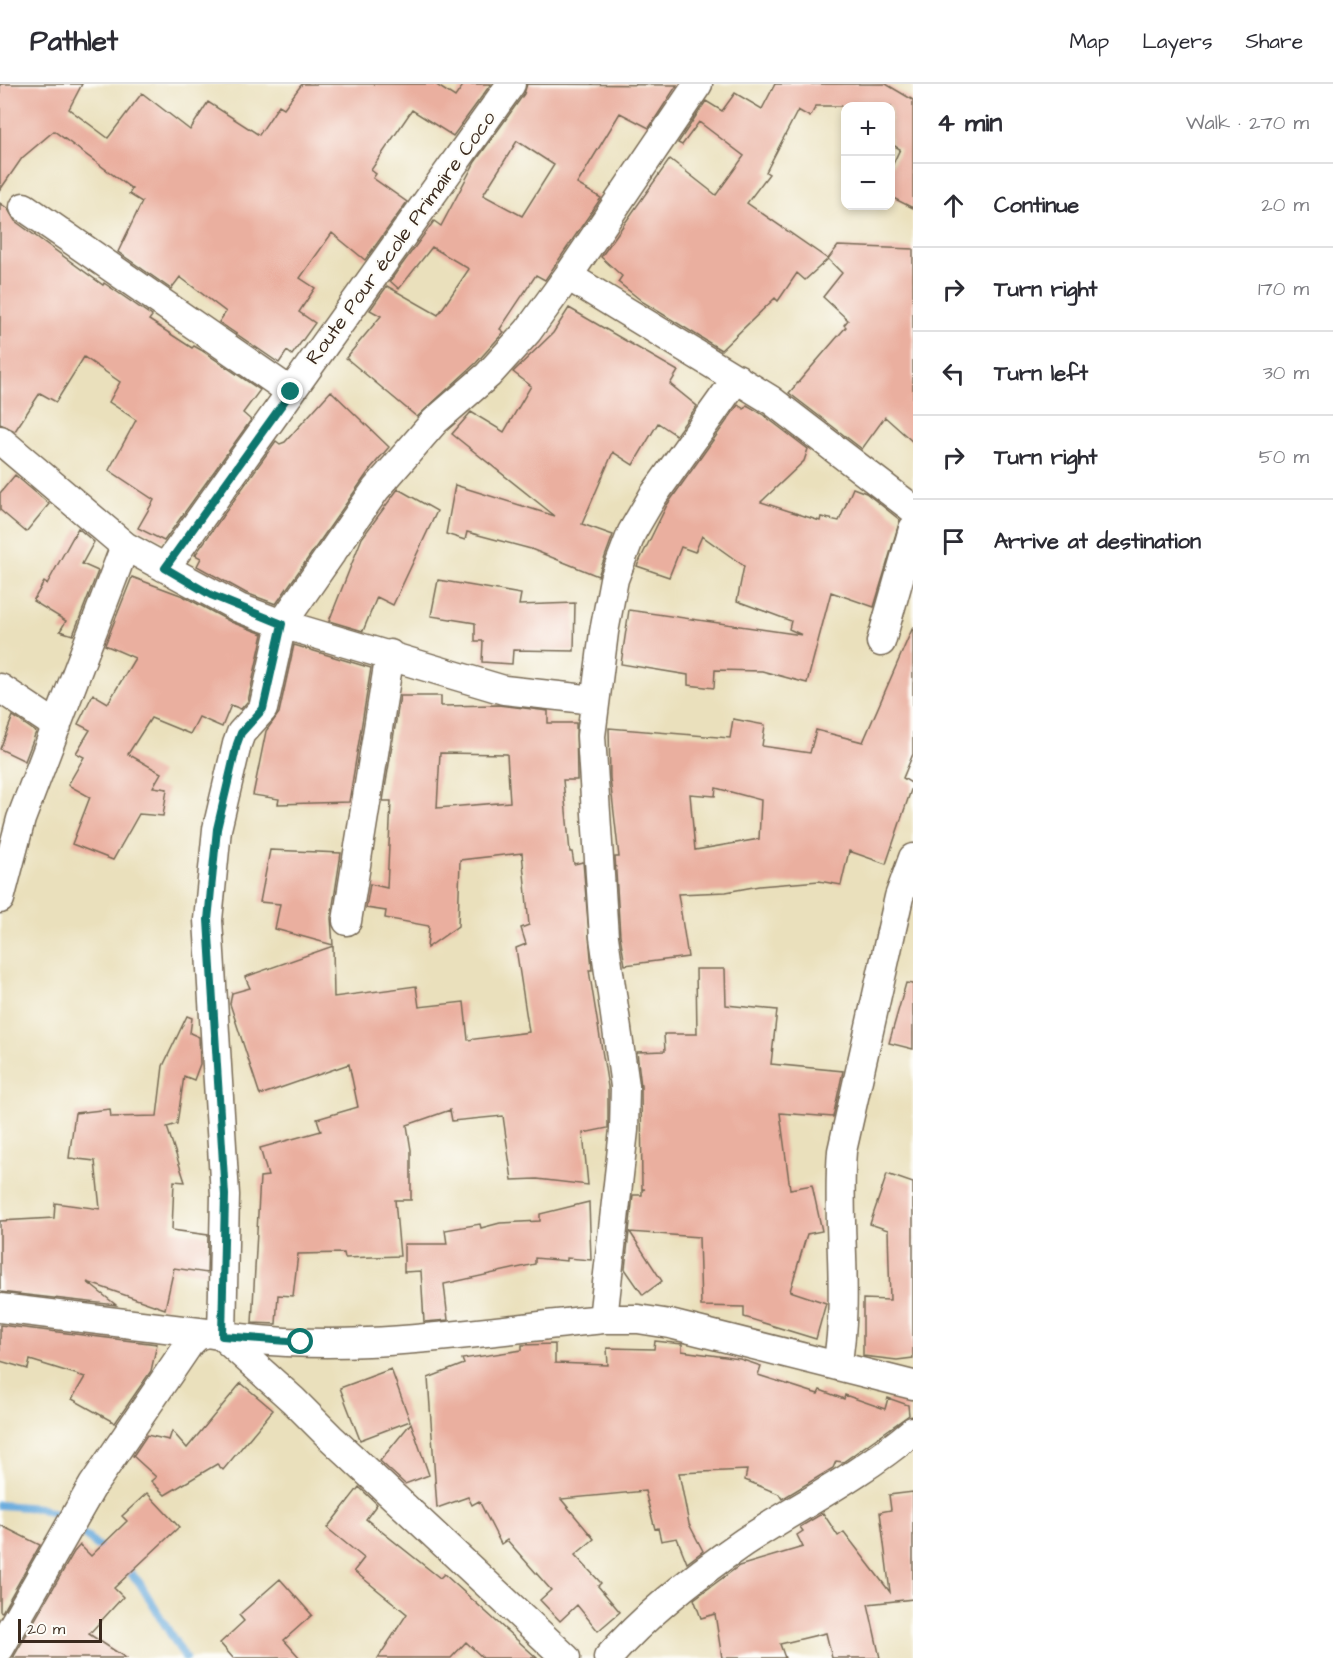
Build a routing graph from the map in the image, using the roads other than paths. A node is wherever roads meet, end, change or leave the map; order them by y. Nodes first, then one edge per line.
1 (511, 84) edge
2 (698, 84) edge
3 (24, 207) dead end
4 (568, 276) junction
5 (737, 378) junction
6 (291, 392) junction
7 (0, 440) edge
8 (913, 509) edge
9 (913, 529) edge
10 (126, 546) junction
11 (165, 568) junction
12 (282, 624) junction
13 (881, 642) dead end
14 (390, 654) junction
15 (0, 688) edge
16 (595, 700) junction
17 (57, 726) junction
18 (913, 858) edge
19 (0, 898) edge
20 (347, 921) dead end
21 (0, 1308) edge
22 (603, 1319) junction
23 (214, 1335) junction
24 (837, 1366) junction
25 (913, 1385) edge
26 (913, 1431) edge
27 (3, 1638) edge
28 (566, 1658) edge
29 (608, 1658) edge

1 - 6 street, Route Pour école Primaire Coco
2 - 4 street
3 - 6 street
4 - 5 street
4 - 12 street
5 - 8 street
5 - 16 street
6 - 11 street, Route Pour école Primaire Coco
7 - 10 street
9 - 13 street
10 - 11 street
10 - 17 street
11 - 12 street
12 - 14 street
12 - 23 street
14 - 16 street
14 - 20 street
15 - 17 street
16 - 22 street
17 - 19 street
18 - 24 street
21 - 23 street
22 - 23 street
22 - 24 street
23 - 27 street
23 - 28 street
24 - 25 street
26 - 29 street

